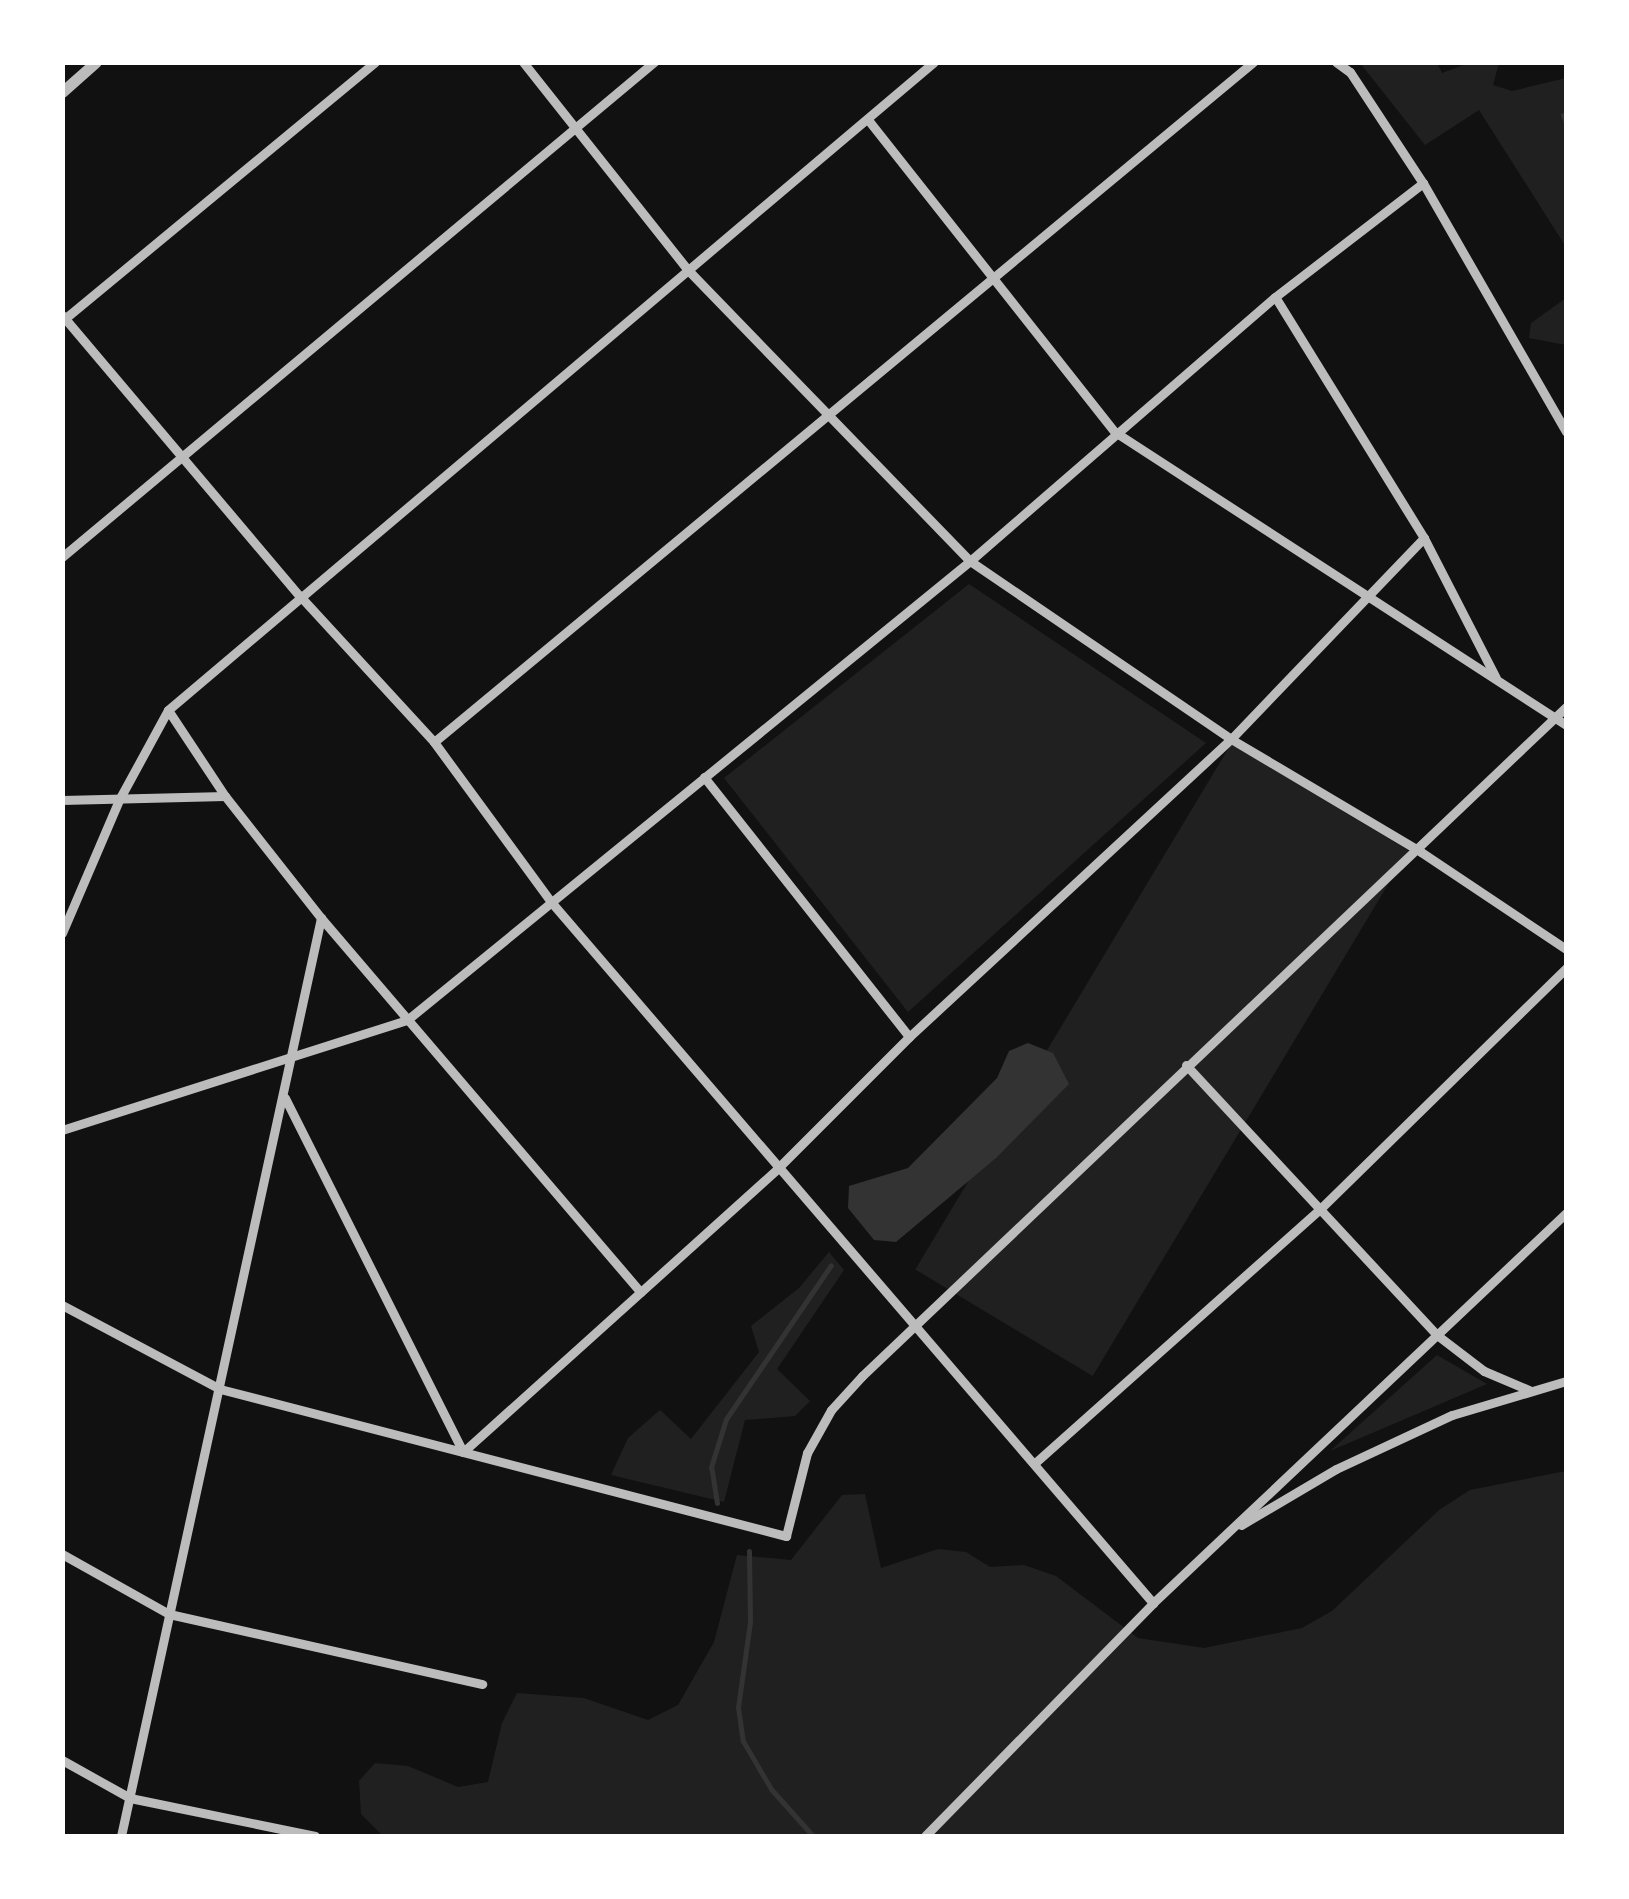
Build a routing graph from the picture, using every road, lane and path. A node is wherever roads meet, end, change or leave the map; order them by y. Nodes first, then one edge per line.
1 (96, 62) edge
2 (375, 62) edge
3 (523, 62) edge
4 (654, 62) edge
5 (934, 62) edge
6 (1253, 62) edge
7 (1336, 62) edge
8 (62, 92) edge
9 (869, 121) junction
10 (577, 124) junction
11 (1423, 183) junction
12 (686, 268) junction
13 (990, 279) junction
14 (1275, 297) junction
15 (64, 318) edge
16 (835, 414) junction
17 (1115, 432) junction
18 (1566, 432) edge
19 (184, 453) junction
20 (1424, 538) junction
21 (62, 556) edge
22 (970, 561) junction
23 (298, 595) junction
24 (1365, 596) junction
25 (1496, 678) junction
26 (1566, 708) edge
27 (168, 710) junction
28 (1555, 718) junction
29 (1566, 725) edge
30 (1231, 739) junction
31 (434, 742) junction
32 (704, 776) junction
33 (224, 796) junction
34 (120, 798) junction
35 (62, 800) edge
36 (1421, 852) junction
37 (552, 903) junction
38 (321, 918) junction
39 (62, 933) edge
40 (1566, 950) edge
41 (1566, 968) edge
42 (407, 1020) junction
43 (908, 1037) junction
44 (288, 1062) junction
45 (1186, 1064) junction
46 (286, 1098) junction
47 (62, 1130) edge
48 (777, 1169) junction
49 (1319, 1210) junction
50 (1566, 1212) edge
51 (640, 1292) junction
52 (62, 1305) edge
53 (912, 1327) junction
54 (1437, 1334) junction
55 (1566, 1381) edge
56 (220, 1389) junction
57 (1529, 1390) junction
58 (463, 1452) junction
59 (1036, 1462) junction
60 (1226, 1534) junction
61 (62, 1554) edge
62 (1153, 1603) junction
63 (169, 1614) junction
64 (482, 1684) dead end
65 (62, 1760) edge
66 (130, 1798) junction
67 (121, 1836) edge
68 (316, 1836) edge
69 (925, 1836) edge

1 - 8 street
2 - 15 street
3 - 10 street
4 - 10 street
5 - 9 street
6 - 13 street
7 - 11 street
9 - 12 street
9 - 13 street
10 - 12 street
10 - 19 street
11 - 14 street
11 - 18 street
12 - 16 street
12 - 23 street
13 - 16 street
13 - 17 street
14 - 17 street
14 - 20 street
15 - 19 street
16 - 22 street
16 - 31 street
17 - 22 street
17 - 24 street
19 - 21 street
19 - 23 street
20 - 24 street
20 - 25 street
22 - 30 street
22 - 32 street
23 - 27 street
23 - 31 street
24 - 25 street
24 - 30 street
25 - 28 street
26 - 28 street
27 - 33 street
27 - 34 street
28 - 29 street
28 - 36 street
30 - 36 street
30 - 43 street
31 - 37 street
32 - 37 street
32 - 43 street
33 - 34 street
33 - 38 street
34 - 35 street
34 - 39 street
36 - 40 street
36 - 45 street
37 - 42 street
37 - 48 street
38 - 42 street
38 - 44 street
41 - 49 street
42 - 44 street
42 - 51 street
43 - 48 street
44 - 46 street
44 - 47 street
45 - 49 street
45 - 53 street
46 - 56 street
46 - 58 street
48 - 51 street
48 - 53 street
49 - 54 street
49 - 59 street
50 - 54 street
51 - 58 street
52 - 56 street
53 - 58 street
53 - 59 street
54 - 57 street
54 - 60 street
55 - 57 street
56 - 58 street
56 - 63 street
57 - 60 street
59 - 62 street
60 - 62 street
61 - 63 street
62 - 69 street
63 - 64 street
63 - 66 street
65 - 66 street
66 - 67 street
66 - 68 street

